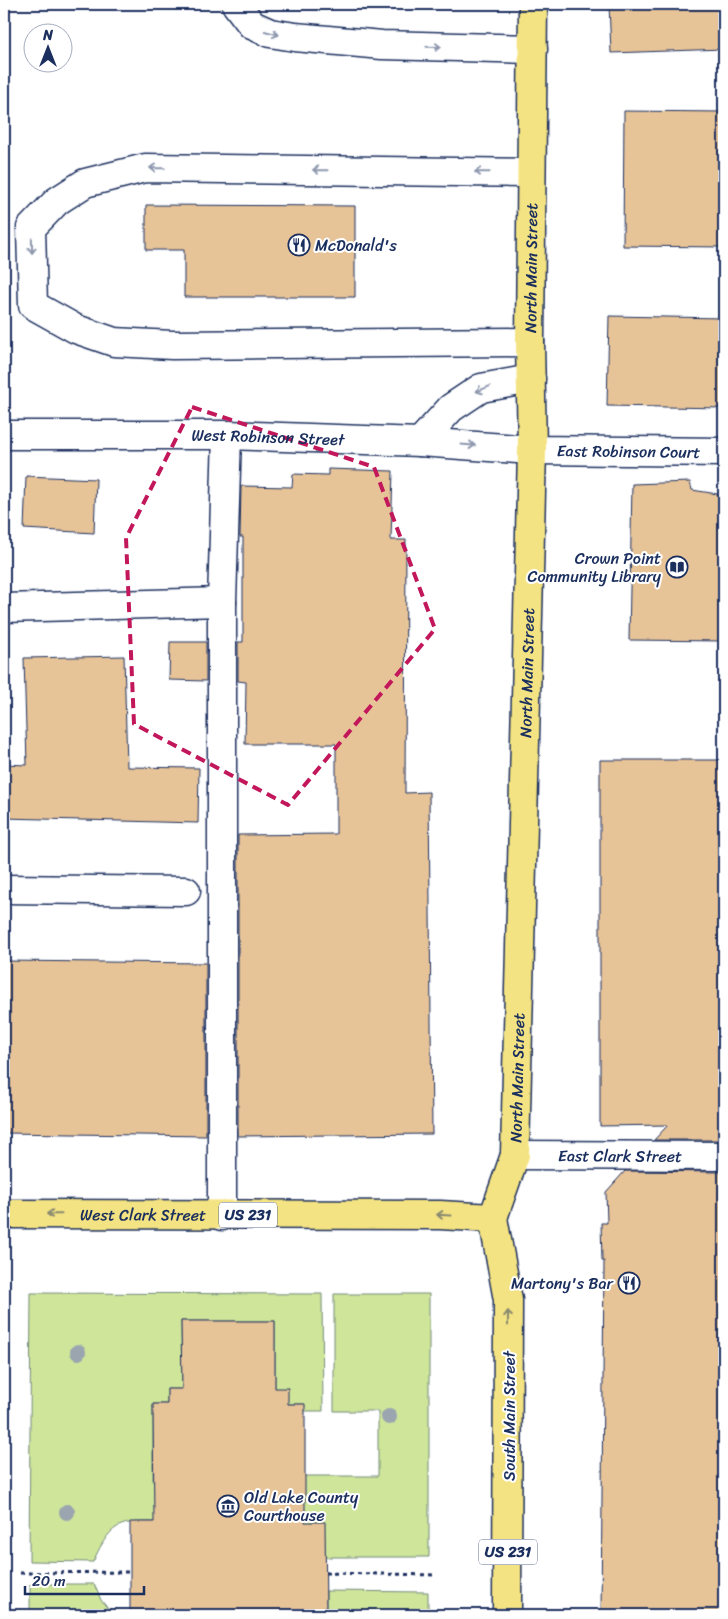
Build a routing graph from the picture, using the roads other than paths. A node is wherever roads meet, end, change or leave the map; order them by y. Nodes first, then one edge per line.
1 (236, 4) edge
2 (533, 4) edge
3 (532, 49) junction
4 (531, 173) junction
5 (530, 342) junction
6 (530, 379) junction
7 (4, 435) edge
8 (227, 435) junction
9 (420, 442) junction
10 (532, 450) junction
11 (724, 452) edge
12 (222, 602) junction
13 (4, 608) edge
14 (4, 889) edge
15 (186, 891) dead end
16 (515, 1155) junction
17 (724, 1156) edge
18 (4, 1214) edge
19 (222, 1216) junction
20 (493, 1218) junction
21 (508, 1615) edge

1 -> 3 street
2 - 3 main road, North Main Street
3 - 4 main road, North Main Street
4 - 5 main road, North Main Street
4 -> 5 street
5 - 6 main road, North Main Street
6 -> 9 street
6 - 10 main road, North Main Street
7 - 8 street, West Robinson Street
8 - 9 street, West Robinson Street
8 - 12 street
9 -> 10 street, West Robinson Street
10 - 11 street, East Robinson Court
10 - 16 main road, North Main Street
12 - 13 street
12 - 19 street
14 - 15 street
16 - 17 street, East Clark Street
16 - 20 main road, North Main Street
19 -> 18 main road, West Clark Street / US 231
20 -> 19 main road, West Clark Street / US 231
21 -> 20 main road, South Main Street / US 231

